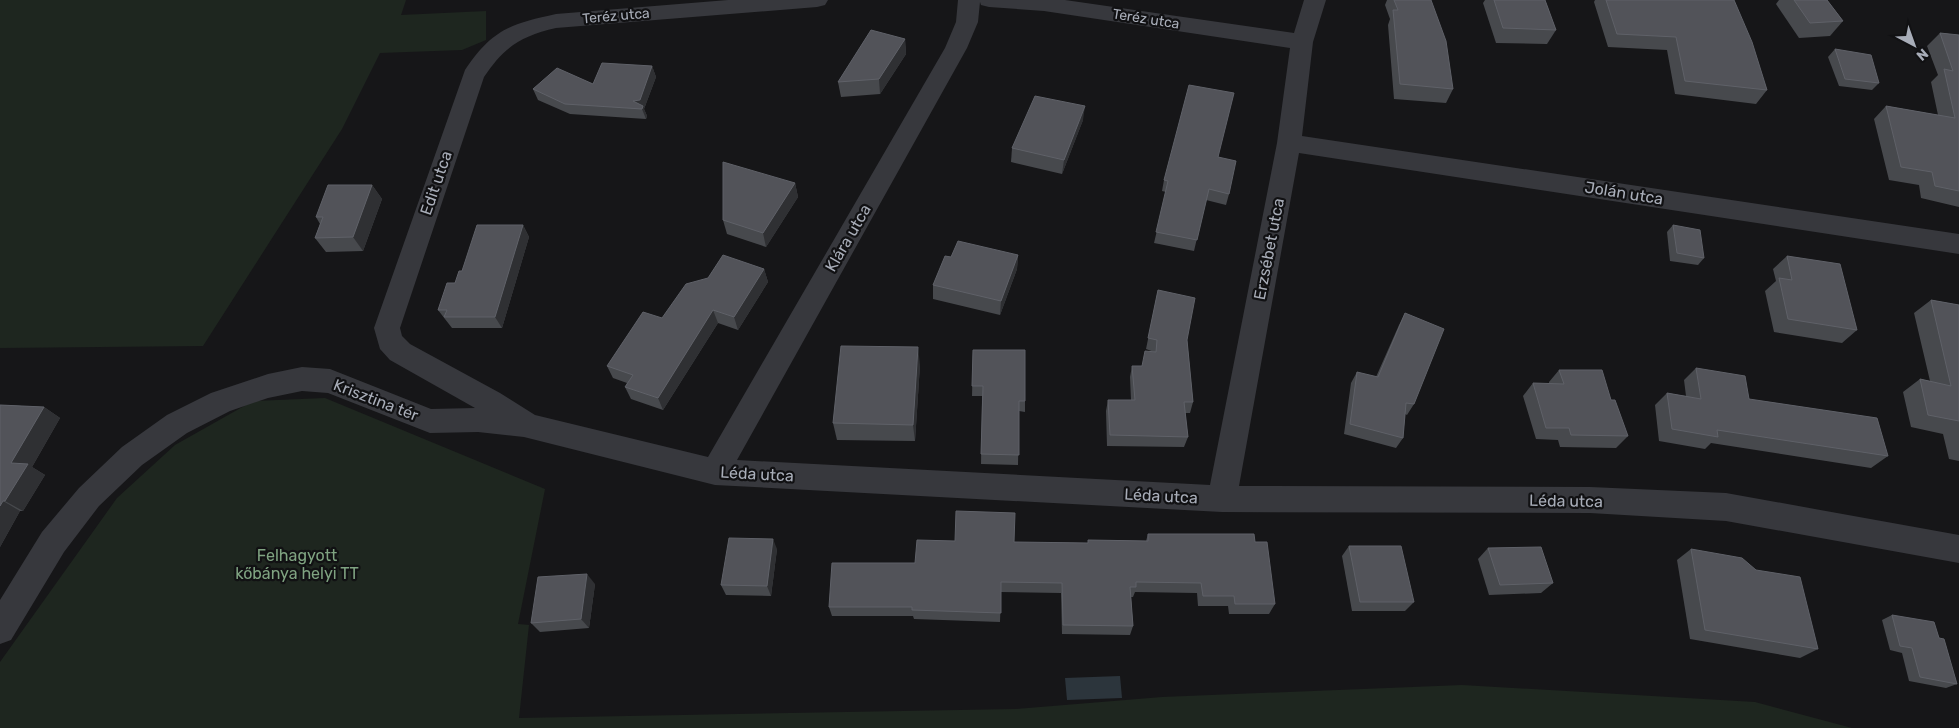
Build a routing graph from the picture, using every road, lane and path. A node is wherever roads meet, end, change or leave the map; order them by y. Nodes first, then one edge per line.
1 (817, 0) edge
2 (969, 0) edge
3 (989, 0) edge
4 (1315, 0) edge
5 (507, 36) joint
6 (1302, 42) junction
7 (1289, 143) junction
8 (1959, 244) edge
9 (390, 341) joint
10 (528, 426) junction
11 (715, 472) junction
12 (1222, 499) junction
13 (1959, 549) edge
14 (0, 629) edge

1 - 5 street, Teréz utca
2 - 11 street, Klára utca
3 - 6 street, Teréz utca
4 - 6 street, Erzsébet utca
5 - 9 street, Edit utca
6 - 7 street, Erzsébet utca
7 - 8 street, Jolán utca
7 - 12 street, Erzsébet utca
9 - 10 street, Léda utca
10 - 11 street, Léda utca
10 - 14 street, Krisztina tér
11 - 12 street, Léda utca
12 - 13 street, Léda utca

